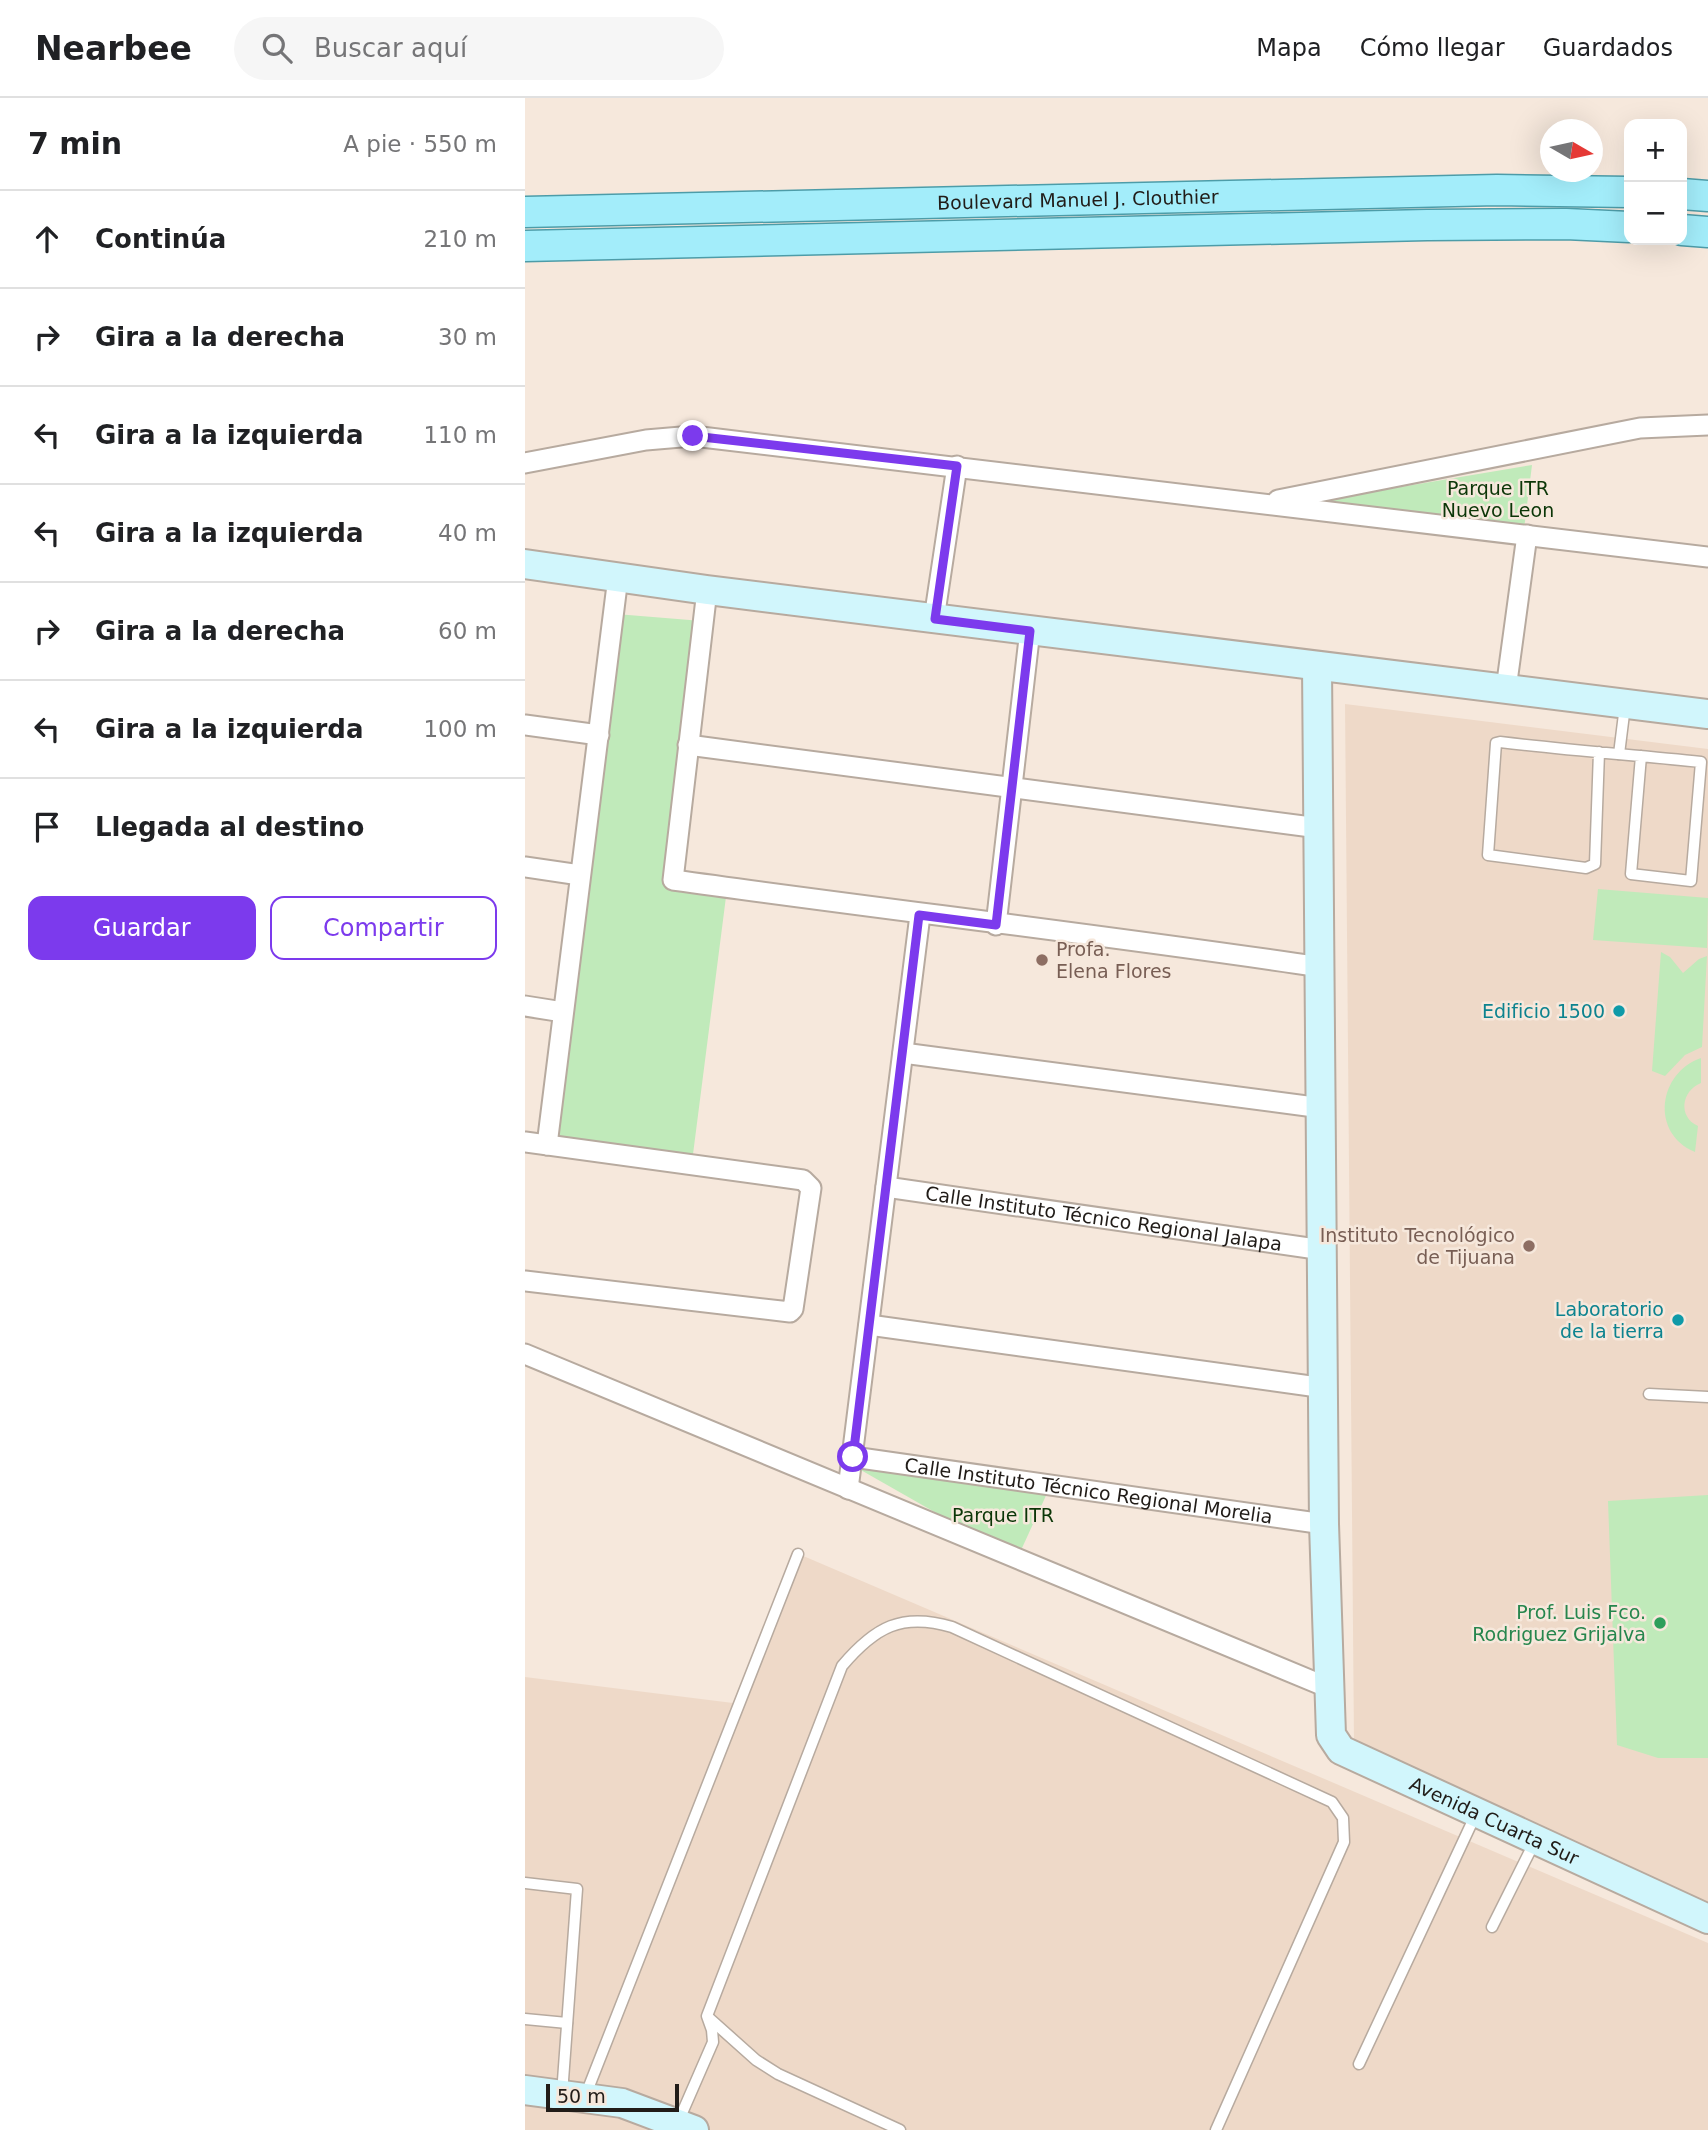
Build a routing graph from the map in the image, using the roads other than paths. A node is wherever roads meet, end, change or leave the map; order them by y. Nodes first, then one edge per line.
1 (1624, 191) edge
2 (1687, 194) edge
3 (1708, 196) edge
4 (525, 212) edge
5 (1624, 227) edge
6 (1687, 230) edge
7 (1708, 232) edge
8 (525, 246) edge
9 (1708, 425) edge
10 (525, 463) edge
11 (957, 466) junction
12 (1259, 503) junction
13 (1527, 536) junction
14 (1708, 557) edge
15 (525, 564) edge
16 (618, 577) junction
17 (707, 590) junction
18 (935, 619) junction
19 (1030, 631) junction
20 (1317, 666) junction
21 (1506, 690) junction
22 (1625, 704) junction
23 (1708, 714) edge
24 (525, 725) edge
25 (599, 734) junction
26 (688, 745) junction
27 (1599, 752) junction
28 (1619, 754) junction
29 (1641, 756) junction
30 (1705, 780) edge
31 (1012, 788) junction
32 (1319, 828) junction
33 (525, 867) edge
34 (580, 875) junction
35 (919, 915) junction
36 (996, 925) junction
37 (1321, 967) junction
38 (525, 1006) edge
39 (563, 1012) junction
40 (903, 1053) junction
41 (1322, 1108) junction
42 (525, 1142) edge
43 (547, 1145) junction
44 (886, 1187) junction
45 (1323, 1250) junction
46 (525, 1281) edge
47 (869, 1325) junction
48 (525, 1354) edge
49 (1325, 1388) junction
50 (1649, 1394) dead end
51 (1708, 1397) edge
52 (853, 1457) junction
53 (848, 1489) junction
54 (1324, 1524) junction
55 (798, 1554) dead end
56 (1329, 1688) junction
57 (1476, 1812) junction
58 (1536, 1839) junction
59 (525, 1883) edge
60 (1708, 1919) edge
61 (1492, 1927) dead end
62 (707, 2016) junction
63 (525, 2019) edge
64 (567, 2022) junction
65 (1359, 2064) dead end
66 (525, 2090) edge
67 (573, 2096) junction
68 (686, 2127) edge
69 (900, 2130) edge
70 (1216, 2130) edge

1 - 4 main road, Boulevard Manuel J. Clouthier
2 - 3 main road
5 - 8 main road, Boulevard Manuel J. Clouthier
6 - 7 main road
9 - 12 street
10 - 11 street
11 - 12 street
11 - 18 street
12 - 13 street
13 - 14 street
13 - 21 street
15 - 16 street
16 - 17 street
16 - 25 street
17 - 18 street
17 - 26 street
18 - 19 street
19 - 20 street
19 - 31 street
20 - 21 street
20 - 32 street, Avenida Cuarta Sur
21 - 22 street
22 - 23 street
22 - 28 lane
24 - 25 street
25 - 34 street
26 - 31 street
26 - 35 street
27 - 27 lane
27 - 28 lane
28 - 29 lane
29 - 30 lane
29 - 30 lane
31 - 32 street
31 - 36 street
32 - 37 street, Avenida Cuarta Sur
33 - 34 street
34 - 39 street
35 - 36 street
35 - 40 street
36 - 37 street
37 - 41 street, Avenida Cuarta Sur
38 - 39 street
39 - 43 street
40 - 41 street
40 - 44 street
41 - 45 street, Avenida Cuarta Sur
42 - 43 street
43 - 46 street
44 - 45 street, Calle Instituto Técnico Regional Jalapa
44 - 47 street
45 - 49 street, Avenida Cuarta Sur
47 - 49 street
47 - 52 street
48 - 53 street
49 - 54 street, Avenida Cuarta Sur
50 - 51 lane
52 - 53 street
52 - 54 street, Calle Instituto Técnico Regional Morelia
53 - 56 street
54 - 56 street, Avenida Cuarta Sur
55 - 67 lane
56 - 57 street, Avenida Cuarta Sur
57 - 58 street, Avenida Cuarta Sur
57 - 65 lane
58 - 60 street, Avenida Cuarta Sur
58 - 61 lane
59 - 64 lane
62 - 68 lane
62 - 69 lane
62 - 70 lane
63 - 64 lane
64 - 67 lane
66 - 67 street
67 - 68 street

